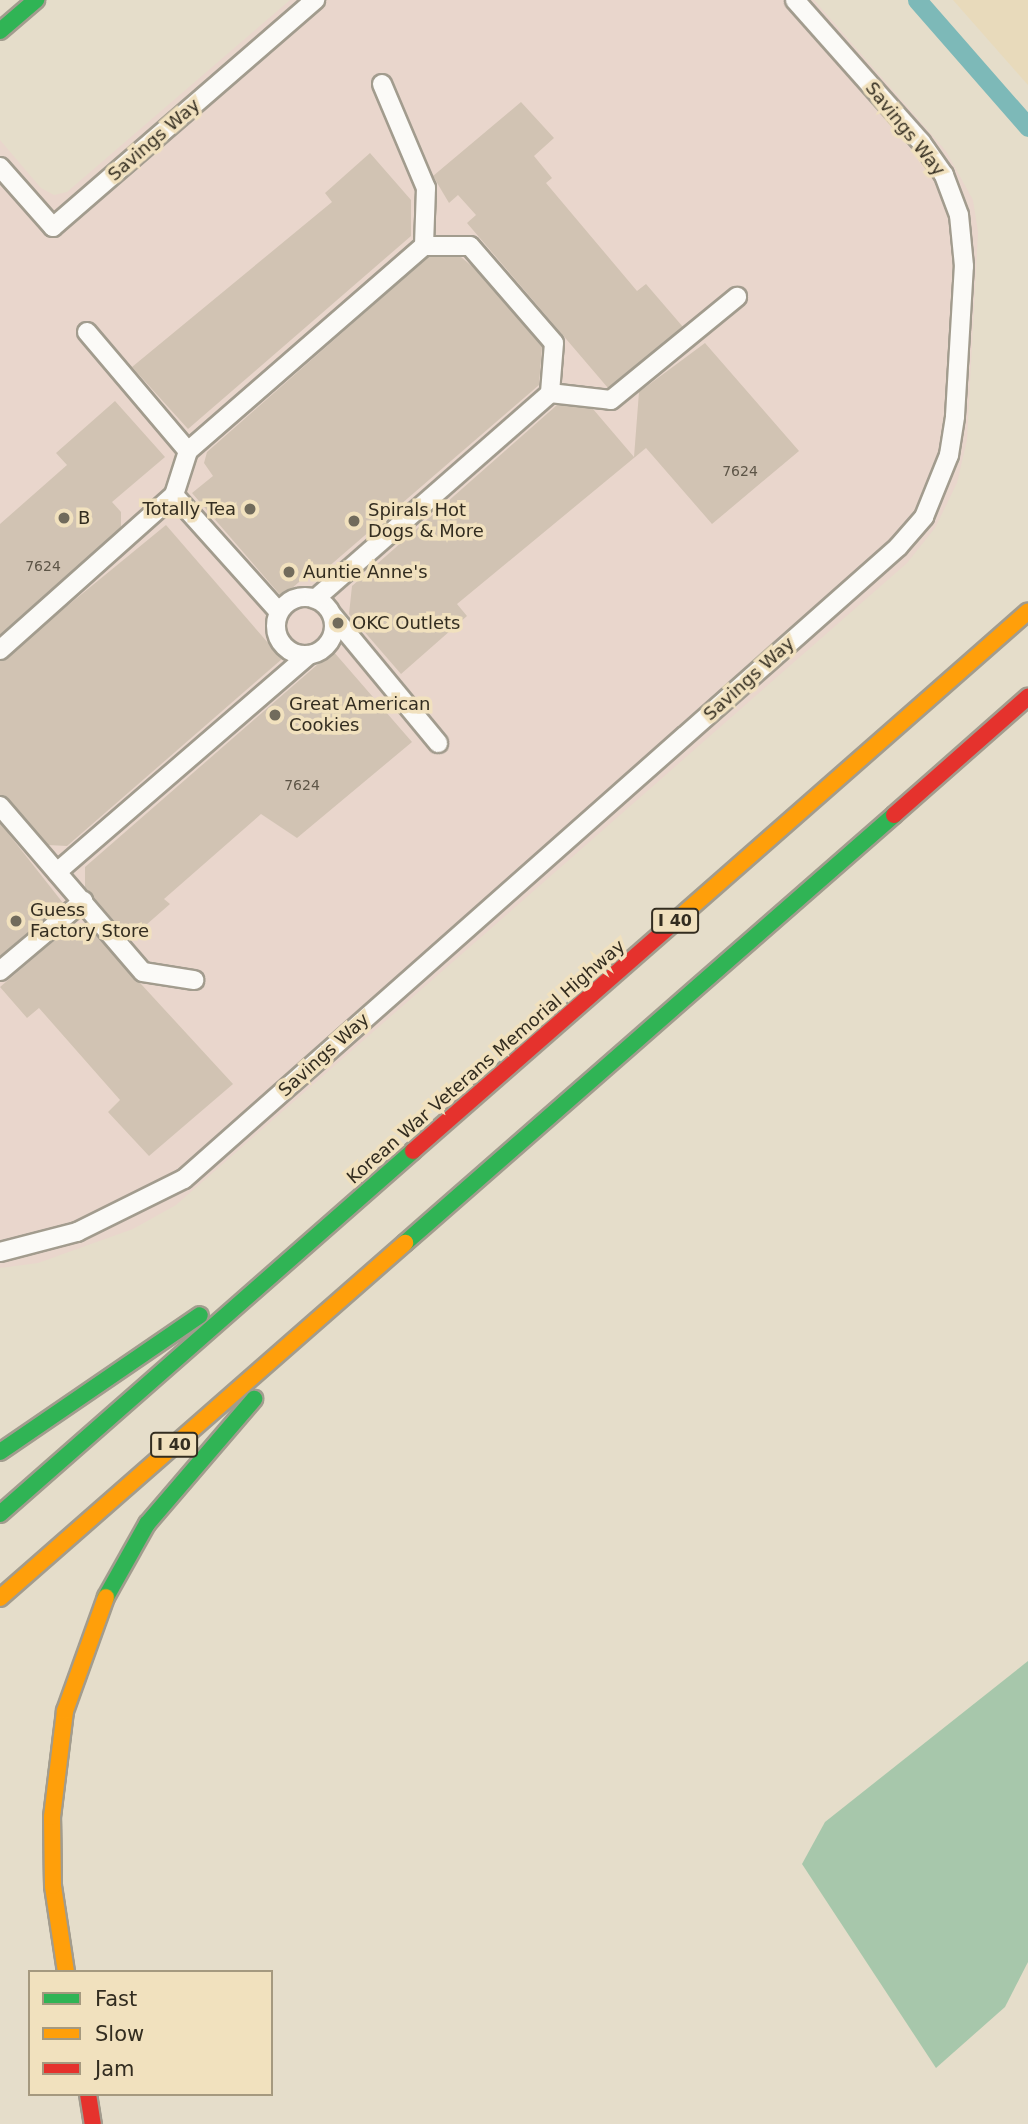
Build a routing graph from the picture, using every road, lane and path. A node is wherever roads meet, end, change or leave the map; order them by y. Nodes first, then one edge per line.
1 (36, 0) edge
2 (315, 0) edge
3 (795, 0) edge
4 (0, 31) edge
5 (382, 84) dead end
6 (0, 167) edge
7 (424, 246) junction
8 (737, 297) dead end
9 (87, 332) dead end
10 (550, 393) junction
11 (187, 451) junction
12 (174, 495) junction
13 (314, 599) junction
14 (1028, 611) edge
15 (279, 612) junction
16 (333, 616) junction
17 (0, 650) edge
18 (308, 655) junction
19 (1028, 696) edge
20 (438, 743) dead end
21 (0, 806) edge
22 (57, 872) junction
23 (83, 901) junction
24 (0, 971) edge
25 (194, 979) dead end
26 (321, 1232) junction
27 (0, 1252) edge
28 (348, 1292) junction
29 (0, 1452) edge
30 (0, 1514) edge
31 (0, 1598) edge
32 (66, 1970) edge
33 (88, 2096) edge
34 (93, 2124) edge

1 - 4 main road
2 - 6 street, Savings Way
3 - 27 street, Savings Way
5 - 7 street
7 - 10 street
7 - 11 street
8 - 10 street
9 - 11 street
10 - 13 street
11 - 12 street
12 - 15 street
12 - 17 street
13 - 15 street
13 - 16 street
14 - 26 main road, Korean War Veterans Memorial Highway / I 40
15 - 18 street
16 - 18 street
16 - 20 street
18 - 22 street
19 - 28 main road, I 40
21 - 22 street
22 - 23 street
23 - 24 street
23 - 25 street
26 - 29 main road
26 - 30 main road, Korean War Veterans Memorial Highway / I 40
28 - 31 main road, I 40
28 - 32 main road
33 - 34 main road

